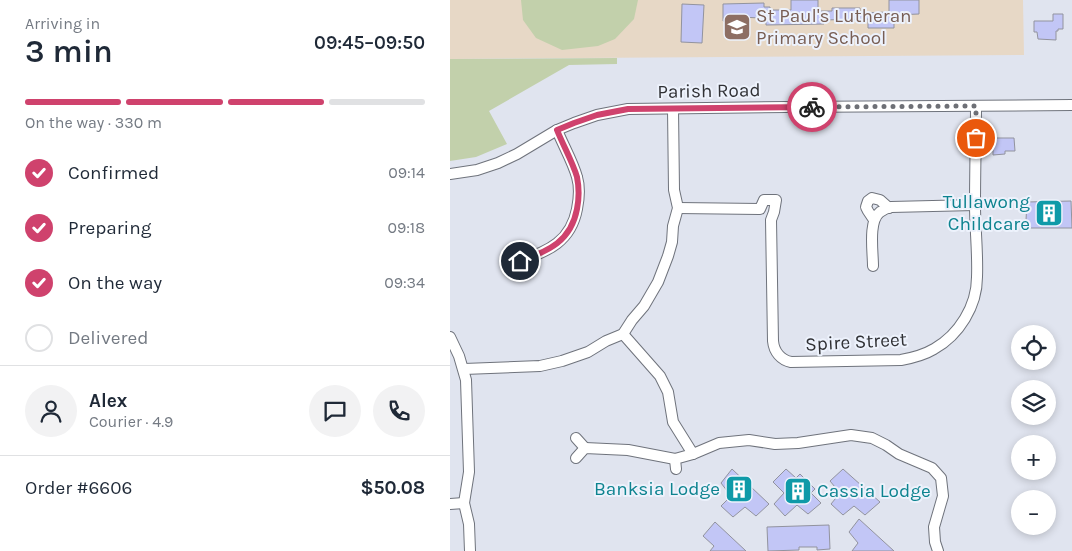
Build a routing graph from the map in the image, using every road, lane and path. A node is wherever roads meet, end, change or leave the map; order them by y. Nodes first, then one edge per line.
1 (1072, 105) edge
2 (976, 106) junction
3 (673, 109) junction
4 (557, 130) junction
5 (450, 174) edge
6 (975, 205) junction
7 (678, 208) junction
8 (889, 208) junction
9 (760, 209) junction
10 (771, 220) junction
11 (874, 220) junction
12 (520, 261) dead end
13 (873, 266) dead end
14 (623, 334) junction
15 (450, 337) edge
16 (464, 369) junction
17 (576, 438) dead end
18 (585, 448) junction
19 (692, 454) junction
20 (576, 458) dead end
21 (464, 503) junction
22 (450, 504) edge
23 (470, 551) edge
24 (938, 551) edge

1 - 2 street, Parish Road
2 - 3 street, Parish Road
2 - 6 street, Spire Street
3 - 4 street, Parish Road
3 - 7 street
4 - 5 street, Parish Road
4 - 12 street
6 - 8 street
6 - 10 street, Spire Street
7 - 9 street, Spire Street
7 - 14 street
8 - 11 street
8 - 11 street
9 - 10 street
9 - 10 street, Spire Street
11 - 13 street
14 - 16 street
14 - 19 street
15 - 16 street
16 - 21 street
17 - 18 street
18 - 19 street
18 - 20 street
19 - 24 street
21 - 22 street
21 - 23 street

